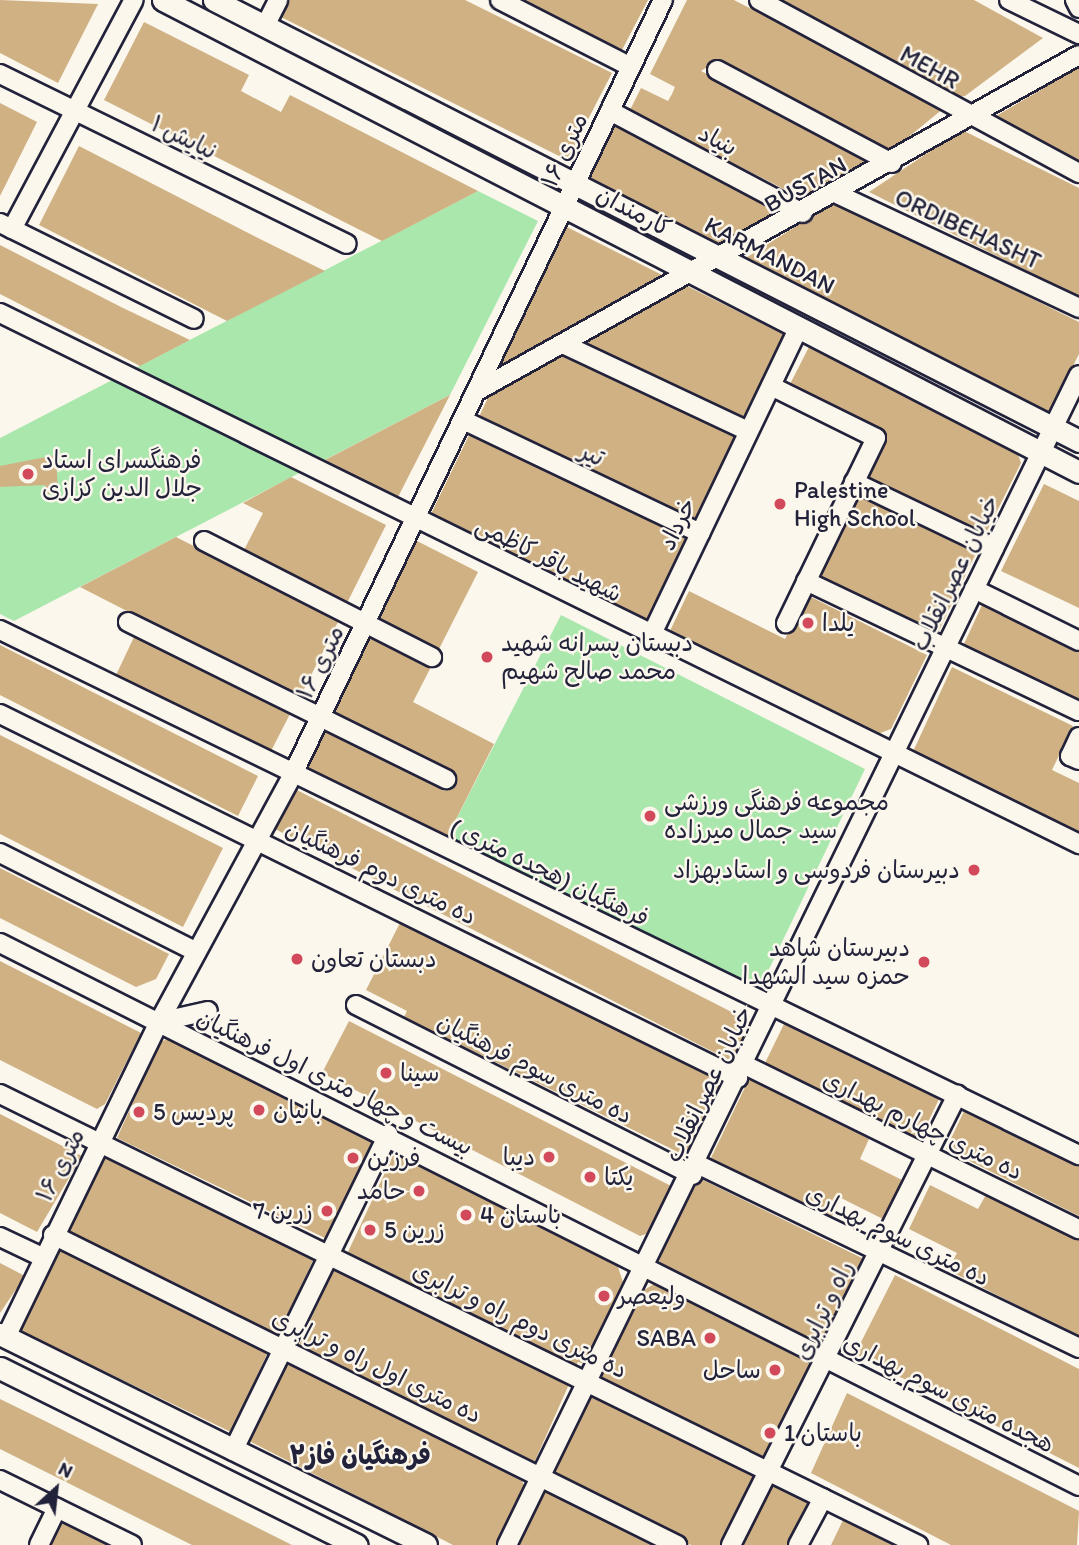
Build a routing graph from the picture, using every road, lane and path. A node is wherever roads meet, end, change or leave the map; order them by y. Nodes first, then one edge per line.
1 (135, 0) edge
2 (163, 0) edge
3 (214, 0) edge
4 (278, 0) edge
5 (500, 0) edge
6 (663, 0) edge
7 (759, 0) edge
8 (1009, 0) edge
9 (1074, 0) edge
10 (1079, 8) edge
11 (265, 26) junction
12 (1079, 33) edge
13 (1079, 54) edge
14 (631, 66) junction
15 (717, 71) dead end
16 (0, 74) edge
17 (75, 111) junction
18 (610, 111) junction
19 (970, 117) junction
20 (892, 163) junction
21 (1079, 173) edge
22 (836, 194) junction
23 (570, 195) junction
24 (803, 213) junction
25 (6, 226) edge
26 (348, 244) dead end
27 (720, 259) junction
28 (695, 273) junction
29 (1079, 308) edge
30 (0, 313) edge
31 (194, 319) dead end
32 (799, 327) junction
33 (563, 344) junction
34 (1079, 375) edge
35 (771, 386) junction
36 (477, 391) junction
37 (463, 420) junction
38 (1052, 427) junction
39 (748, 431) junction
40 (1079, 441) edge
41 (1041, 453) junction
42 (1079, 472) edge
43 (854, 482) junction
44 (415, 518) junction
45 (700, 533) junction
46 (204, 541) dead end
47 (994, 549) junction
48 (806, 581) junction
49 (974, 589) junction
50 (128, 622) dead end
51 (365, 623) junction
52 (786, 623) dead end
53 (0, 630) edge
54 (650, 638) junction
55 (1079, 641) edge
56 (944, 650) junction
57 (432, 657) dead end
58 (1079, 711) edge
59 (0, 714) edge
60 (321, 716) junction
61 (1079, 737) edge
62 (892, 757) junction
63 (1079, 760) edge
64 (292, 776) junction
65 (446, 779) dead end
66 (259, 839) junction
67 (1079, 844) edge
68 (0, 853) edge
69 (0, 943) edge
70 (197, 952) junction
71 (356, 1005) dead end
72 (773, 1006) junction
73 (208, 1011) dead end
74 (159, 1022) junction
75 (742, 1071) junction
76 (0, 1094) edge
77 (957, 1096) junction
78 (388, 1134) junction
79 (99, 1143) junction
80 (927, 1155) junction
81 (1079, 1155) edge
82 (694, 1169) junction
83 (1079, 1229) edge
84 (53, 1235) junction
85 (0, 1237) edge
86 (329, 1254) junction
87 (878, 1254) junction
88 (42, 1257) junction
89 (646, 1267) junction
90 (3, 1335) edge
91 (284, 1348) junction
92 (1079, 1348) edge
93 (827, 1359) junction
94 (0, 1368) edge
95 (589, 1381) junction
96 (233, 1451) junction
97 (769, 1471) junction
98 (542, 1475) junction
99 (0, 1480) edge
100 (1079, 1486) edge
101 (823, 1498) junction
102 (57, 1508) junction
103 (39, 1545) edge
104 (132, 1545) edge
105 (356, 1545) edge
106 (426, 1545) edge
107 (507, 1545) edge
108 (677, 1545) edge
109 (731, 1545) edge
110 (798, 1545) edge
111 (918, 1545) edge

1 - 17 street
2 - 23 main road, کارمندان
3 - 11 main road, KARMANDAN
4 - 11 street
5 - 14 street
6 - 14 street, ۱۶ متری
7 - 19 street, MEHR
8 - 12 street
9 - 10 street
11 - 23 main road, KARMANDAN
13 - 19 street, BUSTAN
14 - 18 street, ۱۶ متری
15 - 20 street
16 - 17 street, نیایش ۱
17 - 25 street
17 - 26 street, نیایش ۱
18 - 23 street, ۱۶ متری
18 - 24 street, بنیاد
19 - 20 street, BUSTAN
19 - 21 street, MEHR
20 - 22 street, BUSTAN
22 - 24 street, BUSTAN
22 - 29 street, ORDIBEHASHT
23 - 27 main road, KARMANDAN
23 - 28 main road, کارمندان
23 - 36 street, ۱۶ متری
24 - 27 street, BUSTAN
25 - 31 street
27 - 28 street, BUSTAN
27 - 38 main road, KARMANDAN
28 - 32 main road, کارمندان
28 - 33 street, BUSTAN
30 - 44 street, شهید باقر کاظمی
32 - 35 street, خرداد
32 - 41 main road, کارمندان
33 - 36 street, BUSTAN
33 - 39 street
34 - 38 street, خیابان عصرانقلاب
35 - 39 street, خرداد
35 - 43 street
36 - 37 street, ۱۶ متری
37 - 44 street, ۱۶ متری
37 - 45 street, تیر
38 - 40 main road, KARMANDAN
38 - 41 street, خیابان عصرانقلاب
39 - 45 street, خرداد
41 - 42 main road, کارمندان
41 - 47 street, خیابان عصرانقلاب
43 - 47 street
43 - 48 street
44 - 51 street, ۱۶ متری
44 - 54 street, شهید باقر کاظمی
45 - 54 street, خرداد
46 - 51 street
47 - 49 street, خیابان عصرانقلاب
48 - 52 street
48 - 56 street
49 - 55 street
49 - 56 street, خیابان عصرانقلاب
50 - 60 street
51 - 57 street
51 - 60 street, ۱۶ متری
53 - 64 street, فرهنگیان (هجده متری )
54 - 62 street, شهید باقر کاظمی
56 - 58 street
56 - 62 street, خیابان عصرانقلاب
59 - 66 street, ده متری دوم فرهنگیان
60 - 64 street, ۱۶ متری
60 - 65 street
61 - 63 street
62 - 67 street, شهید باقر کاظمی
62 - 72 street, خیابان عصرانقلاب
64 - 66 street, ۱۶ متری
64 - 72 street, فرهنگیان (هجده متری )
66 - 70 street, ۱۶ متری
66 - 75 street, ده متری دوم فرهنگیان
68 - 70 street
69 - 74 street, بیست و چهار متری اول فرهنگیان
70 - 74 street, ۱۶ متری
71 - 82 street, ده متری سوم فرهنگیان
72 - 75 street, خیابان عصرانقلاب
72 - 77 street, فرهنگیان (هجده متری )
73 - 74 street
74 - 78 street, بیست و چهار متری اول فرهنگیان
74 - 79 street, ۱۶ متری
75 - 80 street, ده متری چهارم بهداری
75 - 82 street, خیابان عصرانقلاب
76 - 79 street, ده متری دوم راه و ترابری
77 - 80 street, راه و ترابری
77 - 81 street, فرهنگیان (هجده متری )
78 - 86 street
78 - 89 street, بیست و چهار متری اول فرهنگیان
79 - 84 street, ۱۶ متری
79 - 86 street, ده متری دوم راه و ترابری
80 - 83 street, ده متری چهارم بهداری
80 - 87 street, راه و ترابری
82 - 87 street, ده متری سوم بهداری
82 - 89 street, خیابان عصرانقلاب
84 - 88 street, ۱۶ متری
84 - 91 street, ده متری اول راه و ترابری
85 - 88 street
86 - 91 street
86 - 95 street, ده متری دوم راه و ترابری
87 - 92 street, ده متری سوم بهداری
87 - 93 street, راه و ترابری
88 - 90 street, ۱۶ متری
89 - 93 street, هجده متری سوم بهداری
89 - 95 street, خیابان عصرانقلاب
90 - 96 main road
91 - 96 street
91 - 98 street, ده متری اول راه و ترابری
93 - 97 street, راه و ترابری
93 - 100 street, هجده متری سوم بهداری
94 - 105 main road
95 - 97 street, ده متری دوم راه و ترابری
95 - 98 street, خیابان عصرانقلاب
96 - 106 main road
97 - 101 street, ده متری دوم راه و ترابری
97 - 109 street, راه و ترابری
98 - 107 street, خیابان عصرانقلاب
98 - 108 street, ده متری اول راه و ترابری
99 - 102 street
101 - 110 street
101 - 111 street, ده متری دوم راه و ترابری
102 - 103 street
102 - 104 street

